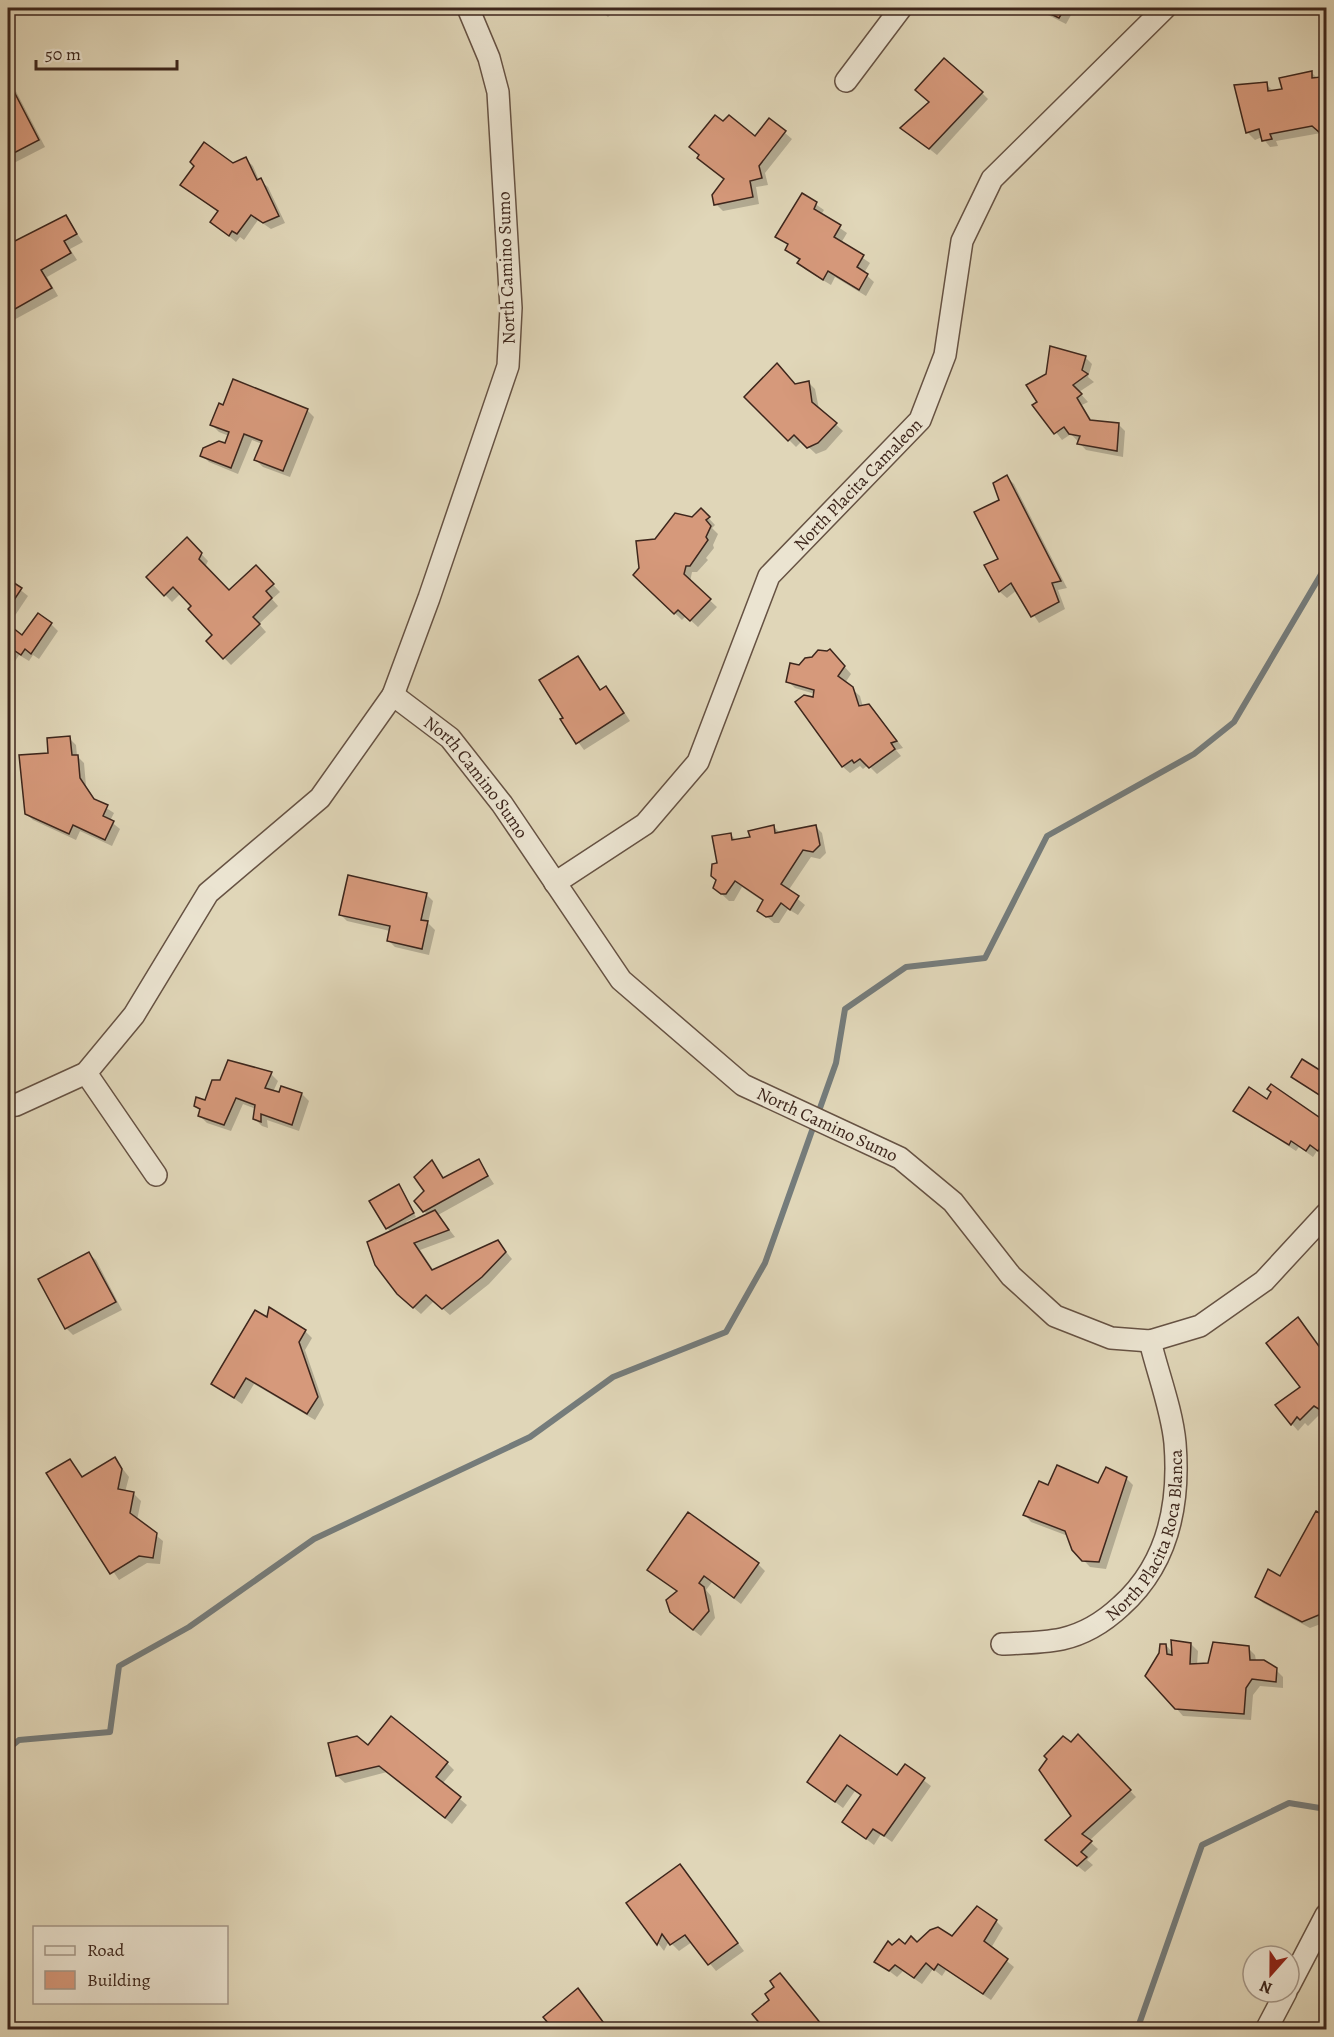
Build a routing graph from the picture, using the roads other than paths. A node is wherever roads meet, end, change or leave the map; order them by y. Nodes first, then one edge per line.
1 (468, 8) edge
2 (900, 8) edge
3 (1165, 8) edge
4 (846, 81) dead end
5 (393, 695) junction
6 (555, 883) junction
7 (86, 1073) junction
8 (8, 1106) edge
9 (156, 1175) dead end
10 (1326, 1214) edge
11 (1150, 1341) junction
12 (1002, 1644) dead end
13 (1326, 1915) edge
14 (1301, 1963) edge
15 (1280, 2004) edge
16 (1266, 2030) edge

1 - 5 street, North Camino Sumo
2 - 4 street
3 - 6 street, North Placita Camaleon
5 - 6 street, North Camino Sumo
5 - 7 street, North Camino Sumo
6 - 11 street, North Camino Sumo
7 - 8 street, North Camino Sumo
7 - 9 street
10 - 11 street, North Camino Sumo
11 - 12 street, North Placita Roca Blanca
13 - 14 street
15 - 16 street

